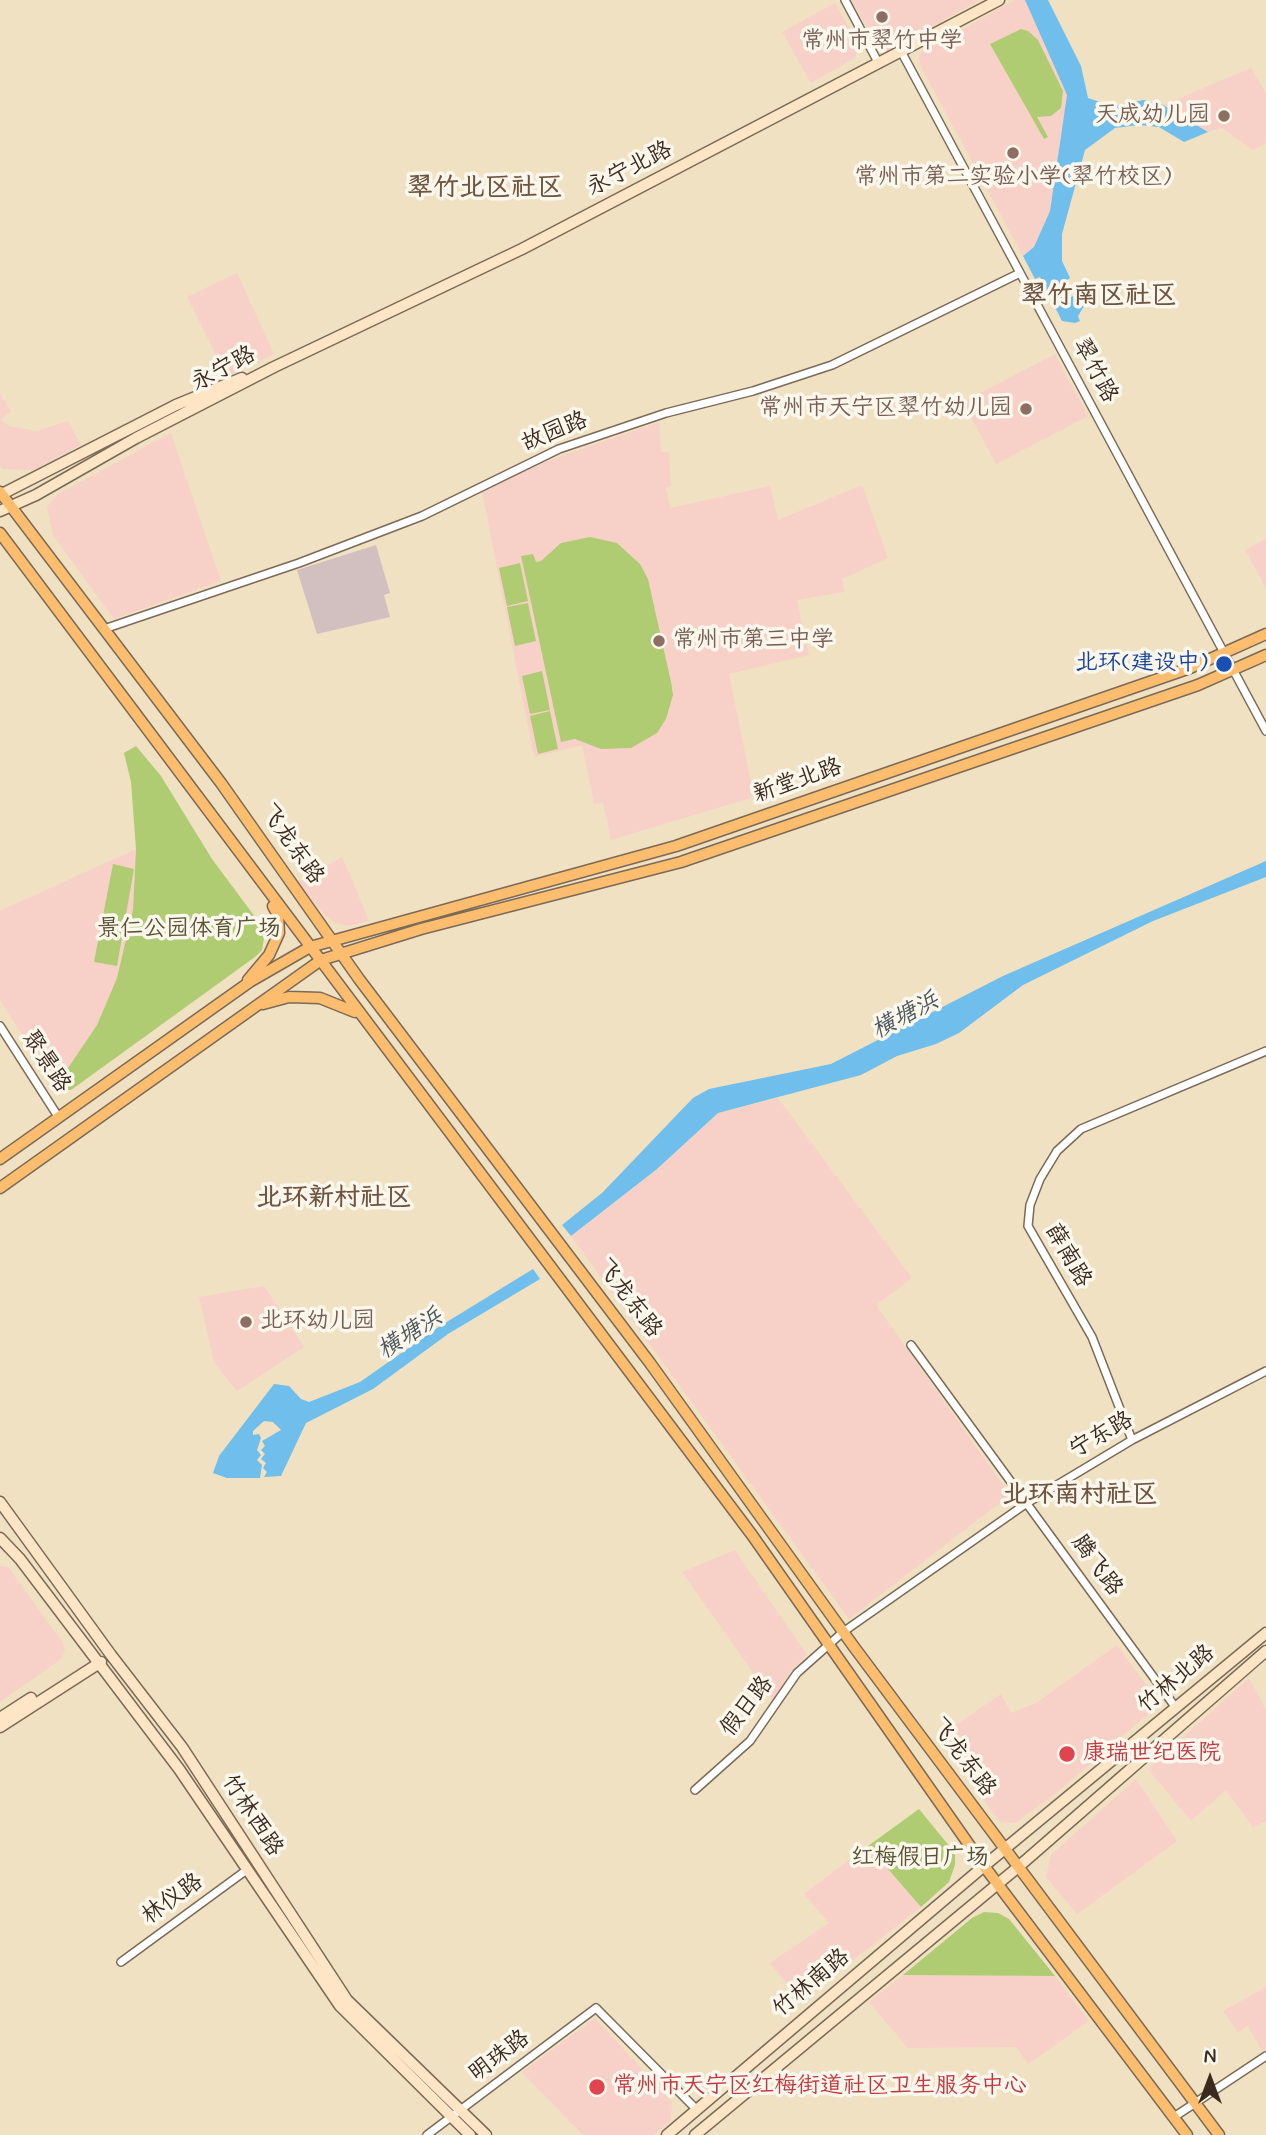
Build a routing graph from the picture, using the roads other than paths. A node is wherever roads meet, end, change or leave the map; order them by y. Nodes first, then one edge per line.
1 (845, 0) edge
2 (999, 0) edge
3 (902, 53) junction
4 (879, 65) junction
5 (1020, 272) junction
6 (274, 366) junction
7 (1, 494) edge
8 (12, 506) junction
9 (0, 511) edge
10 (0, 533) edge
11 (104, 629) junction
12 (1266, 634) edge
13 (1224, 653) junction
14 (1266, 655) edge
15 (1232, 670) junction
16 (1266, 731) edge
17 (262, 884) junction
18 (334, 939) junction
19 (310, 947) junction
20 (343, 953) junction
21 (321, 961) junction
22 (242, 988) junction
23 (256, 1006) junction
24 (361, 1015) junction
25 (0, 1026) edge
26 (1266, 1051) edge
27 (59, 1118) junction
28 (0, 1159) edge
29 (0, 1188) edge
30 (911, 1345) dead end
31 (1266, 1371) edge
32 (1132, 1440) junction
33 (0, 1502) edge
34 (1027, 1503) junction
35 (0, 1538) edge
36 (11, 1548) junction
37 (0, 1555) edge
38 (844, 1632) junction
39 (1266, 1633) edge
40 (828, 1644) junction
41 (1266, 1651) edge
42 (109, 1653) junction
43 (95, 1662) junction
44 (1176, 1708) junction
45 (0, 1718) edge
46 (0, 1727) edge
47 (695, 1790) dead end
48 (1005, 1850) junction
49 (984, 1866) junction
50 (1017, 1868) junction
51 (248, 1869) junction
52 (998, 1883) junction
53 (121, 1962) dead end
54 (1266, 2056) edge
55 (1195, 2103) junction
56 (697, 2110) junction
57 (457, 2114) junction
58 (1174, 2118) junction
59 (427, 2135) edge
60 (470, 2135) edge
61 (486, 2135) edge
62 (667, 2135) edge
63 (695, 2135) edge
64 (1187, 2135) edge
65 (1219, 2135) edge

1 - 4 street
2 - 3 main road, 永宁北路
3 - 4 main road, 永宁北路
3 - 5 street, 翠竹路
4 - 6 main road, 永宁北路
5 - 11 street, 故园路
5 - 13 street, 翠竹路
6 - 7 main road, 永宁路
6 - 8 main road, 永宁路
7 - 8 main road, 飞龙东路
8 - 9 main road, 永宁路
8 - 11 main road, 飞龙东路
10 - 17 main road, 飞龙东路
11 - 18 main road, 飞龙东路
12 - 13 main road, 新堂北路
13 - 15 street, 翠竹路
13 - 18 main road, 新堂北路
14 - 15 main road, 新堂北路
15 - 16 street, 翠竹路
15 - 20 main road, 新堂北路
17 - 19 main road, 飞龙东路
17 - 22 main road
18 - 19 main road, 新堂北路
18 - 20 main road, 飞龙东路
19 - 21 main road, 飞龙东路
19 - 22 main road, 新堂北路
20 - 21 main road, 新堂北路
20 - 38 main road, 飞龙东路
21 - 23 main road, 新堂北路
21 - 24 main road, 飞龙东路
22 - 27 main road
23 - 24 main road
23 - 29 main road, 新堂北路
24 - 40 main road, 飞龙东路
25 - 27 street, 聚景路
26 - 32 street, 薛南路
27 - 28 main road
30 - 34 street, 腾飞路
31 - 32 street, 宁东路
32 - 34 street, 宁东路
33 - 42 main road, 竹林西路
34 - 38 street, 宁东路
34 - 44 street, 腾飞路
35 - 36 main road, 竹林西路
36 - 37 street
36 - 43 main road, 竹林西路
38 - 40 street, 宁东路
38 - 48 main road, 飞龙东路
39 - 44 main road, 竹林北路
40 - 47 street, 假日路
40 - 49 main road, 飞龙东路
41 - 50 main road, 竹林北路
42 - 43 main road
42 - 57 main road, 竹林西路
43 - 45 main road
43 - 46 main road
43 - 51 main road, 竹林西路
44 - 48 main road, 竹林北路
48 - 49 main road, 竹林北路
48 - 50 main road, 飞龙东路
49 - 52 main road, 飞龙东路
49 - 56 main road, 竹林南路
50 - 52 main road, 竹林北路
50 - 55 main road, 飞龙东路
51 - 53 street, 林仪路
51 - 57 main road, 竹林西路
52 - 58 main road, 飞龙东路
52 - 63 main road, 竹林南路
54 - 55 street
55 - 58 street
55 - 65 main road, 飞龙东路
56 - 57 street, 明珠路
56 - 62 main road, 竹林南路
57 - 59 street, 明珠路
57 - 60 main road, 竹林西路
57 - 61 main road, 竹林西路
58 - 64 main road, 飞龙东路

